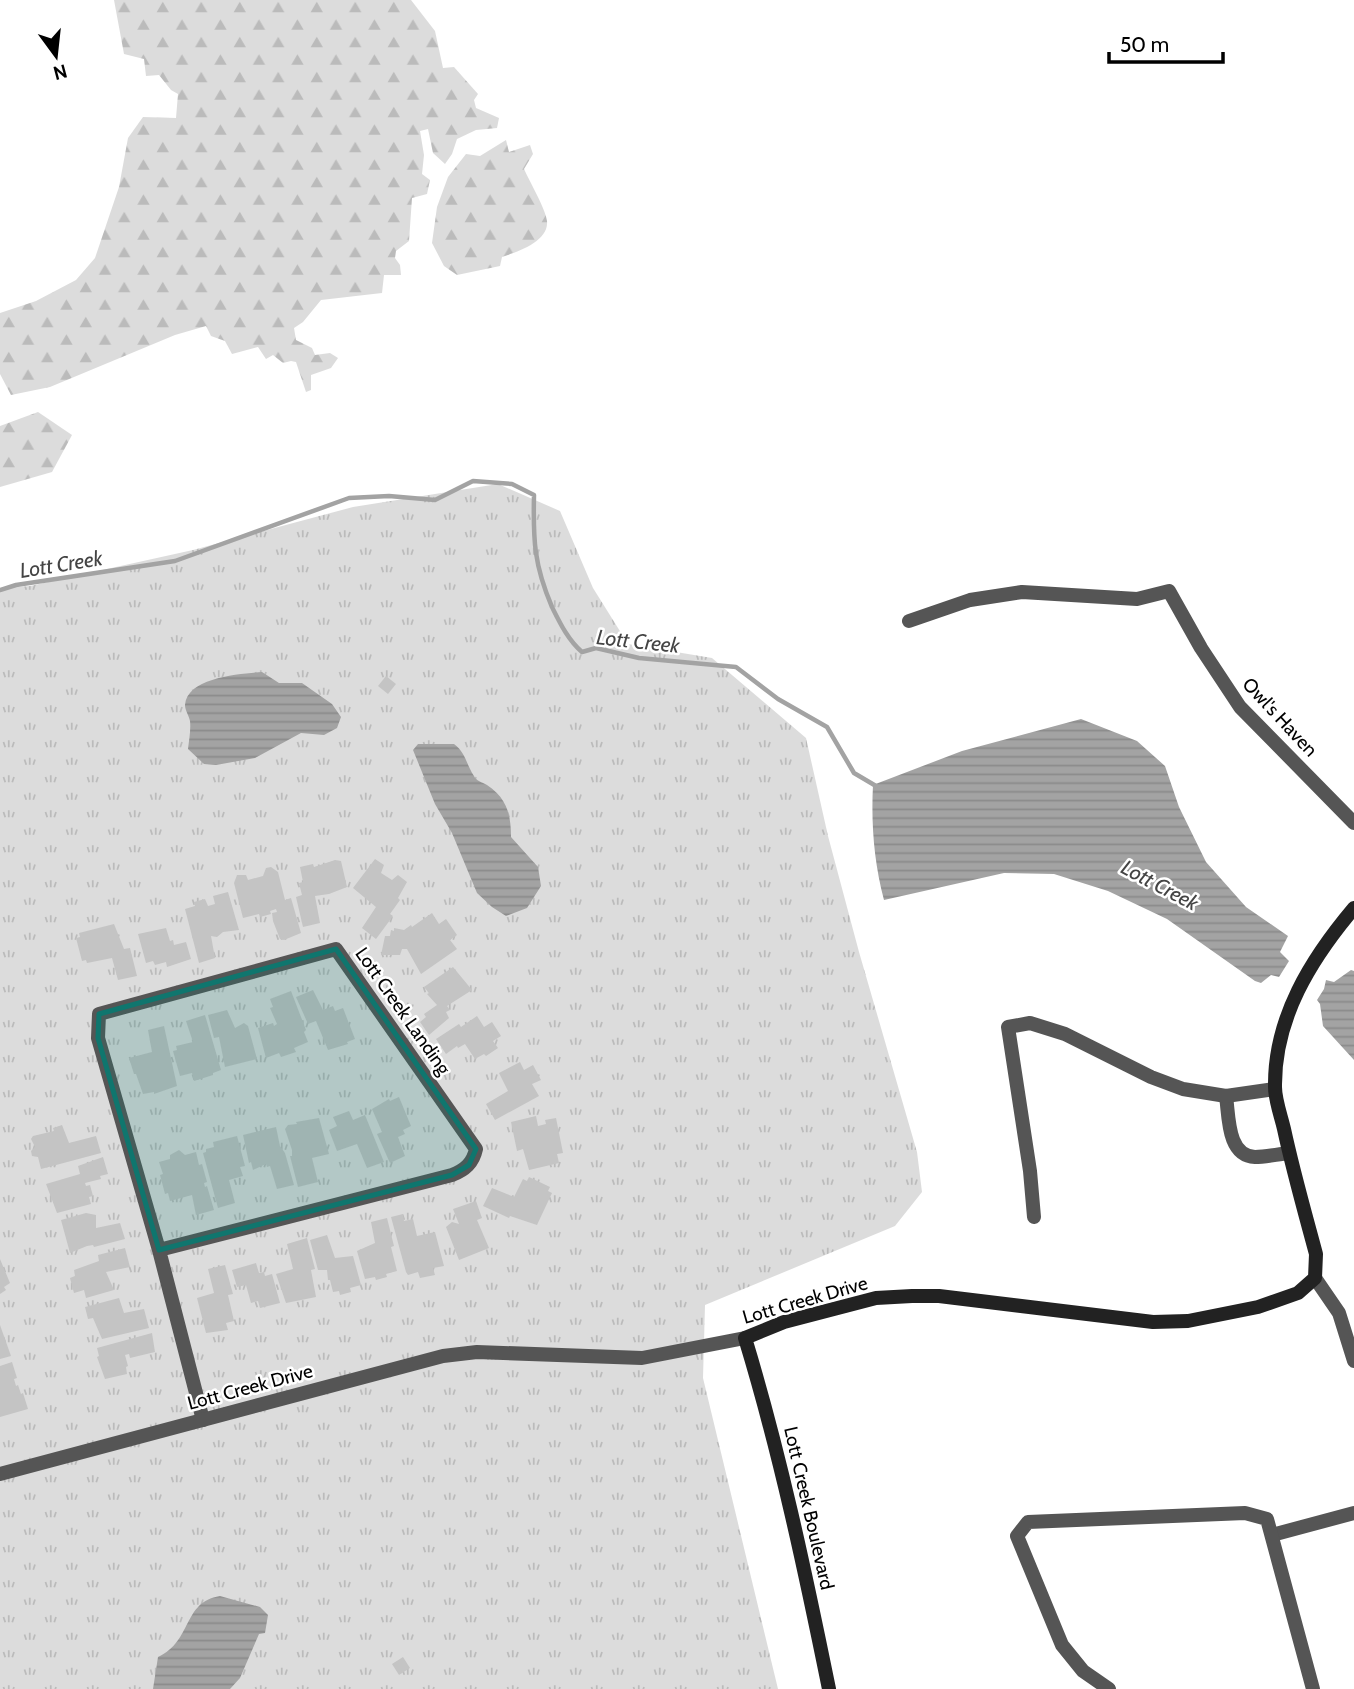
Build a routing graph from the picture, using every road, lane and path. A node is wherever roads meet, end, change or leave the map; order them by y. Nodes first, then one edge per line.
1 (909, 621) dead end
2 (1354, 823) edge
3 (1354, 908) edge
4 (1275, 1089) junction
5 (1226, 1096) junction
6 (1289, 1153) junction
7 (1034, 1217) dead end
8 (159, 1250) junction
9 (1315, 1278) junction
10 (745, 1338) junction
11 (1354, 1361) edge
12 (203, 1420) junction
13 (0, 1474) edge
14 (1354, 1513) edge
15 (1272, 1535) junction
16 (829, 1689) edge
17 (1109, 1689) edge
18 (1313, 1689) edge

1 - 2 street, Owl's Haven
3 - 4 street
4 - 5 street
4 - 6 street
5 - 6 street
5 - 7 street
6 - 9 street
8 - 8 street, Lott Creek Landing
8 - 12 street, Lott Creek Landing
9 - 10 street, Lott Creek Drive
9 - 11 street
10 - 12 street, Lott Creek Drive
10 - 16 street, Lott Creek Boulevard
12 - 13 street, Lott Creek Drive
14 - 15 street
15 - 17 street
15 - 18 street

